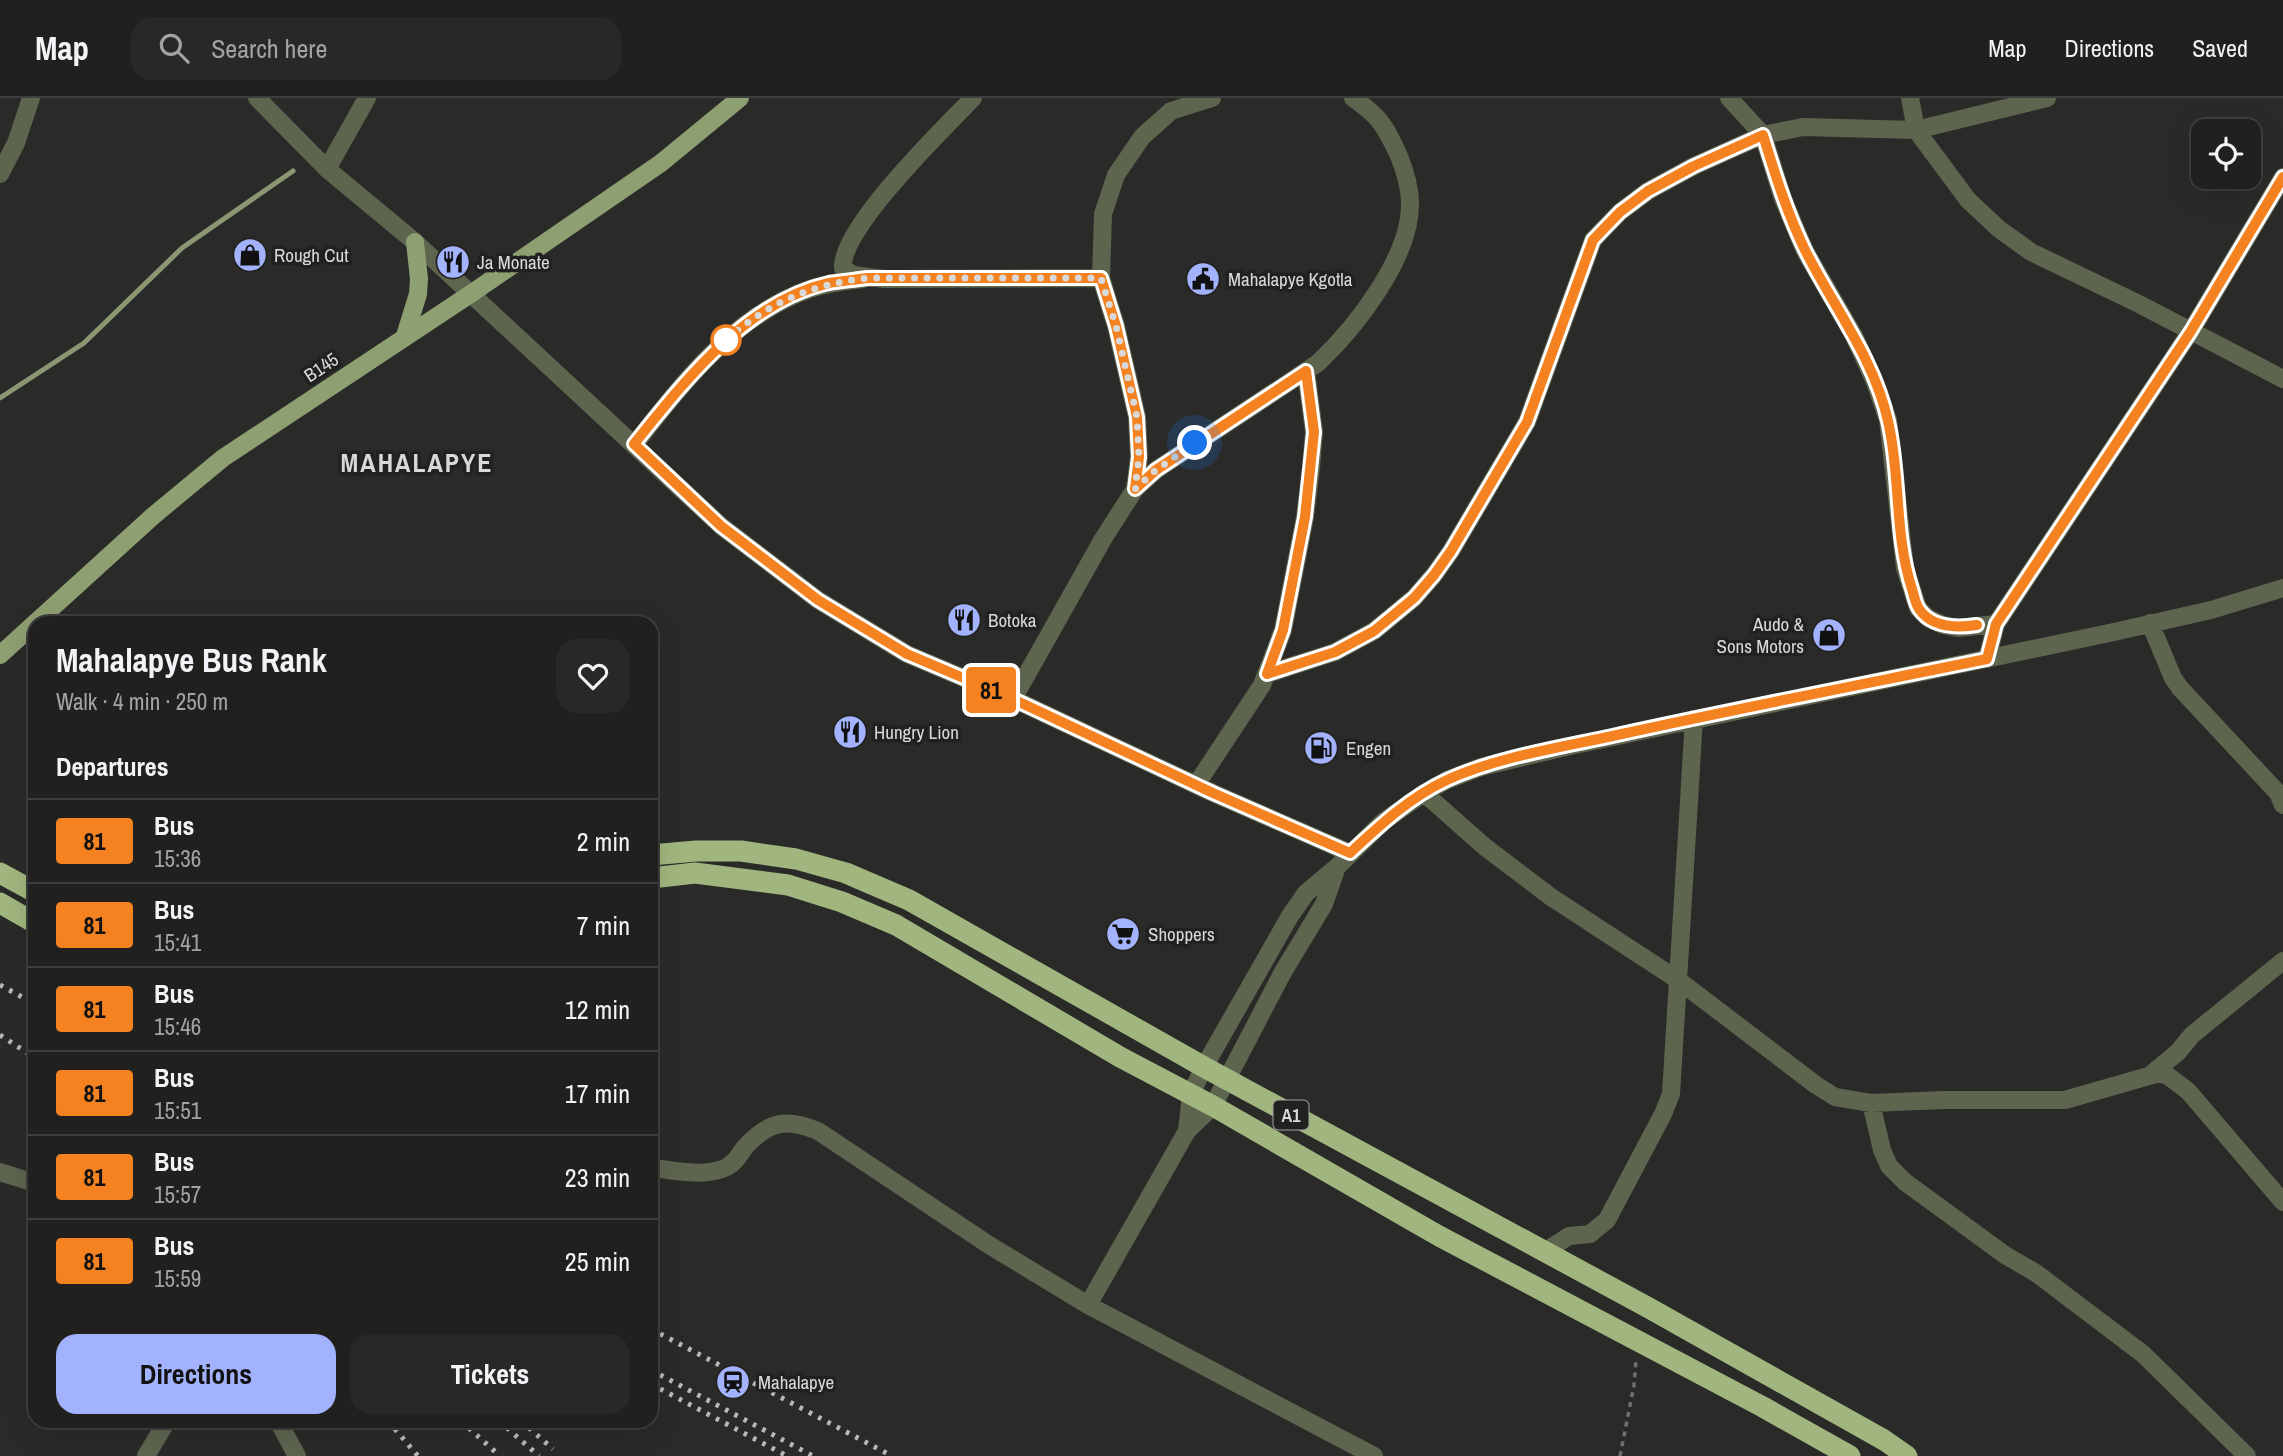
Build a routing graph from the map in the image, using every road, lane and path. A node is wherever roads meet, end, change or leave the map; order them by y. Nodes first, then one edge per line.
1 (31, 98) edge
2 (257, 98) edge
3 (367, 98) edge
4 (740, 98) edge
5 (972, 98) edge
6 (1212, 98) edge
7 (1353, 98) edge
8 (1729, 98) edge
9 (1910, 98) edge
10 (2047, 98) edge
11 (1167, 104) edge
12 (1916, 130) junction
13 (1763, 135) junction
14 (327, 169) junction
15 (0, 174) edge
16 (2283, 177) edge
17 (415, 242) junction
18 (867, 278) junction
19 (1101, 278) junction
20 (471, 293) junction
21 (2191, 331) junction
22 (405, 336) junction
23 (1306, 371) junction
24 (2283, 379) edge
25 (634, 444) junction
26 (1135, 489) junction
27 (2283, 588) edge
28 (43, 616) edge
29 (2150, 623) junction
30 (1996, 624) junction
31 (28, 630) edge
32 (0, 655) edge
33 (1987, 659) junction
34 (1267, 674) junction
35 (1013, 699) junction
36 (1694, 719) junction
37 (1196, 785) junction
38 (1424, 793) junction
39 (2283, 805) edge
40 (1350, 853) junction
41 (658, 854) edge
42 (1337, 867) junction
43 (0, 873) edge
44 (658, 877) edge
45 (28, 888) edge
46 (0, 903) edge
47 (28, 919) edge
48 (2283, 961) edge
49 (1678, 980) junction
50 (1204, 1067) junction
51 (2149, 1076) junction
52 (1227, 1080) junction
53 (1191, 1094) junction
54 (1871, 1103) junction
55 (1213, 1106) junction
56 (1186, 1130) junction
57 (658, 1169) edge
58 (0, 1172) edge
59 (28, 1181) edge
60 (2283, 1202) edge
61 (1544, 1252) junction
62 (1088, 1305) junction
63 (1635, 1340) junction
64 (163, 1428) edge
65 (282, 1428) edge
66 (146, 1456) edge
67 (297, 1456) edge
68 (1374, 1456) edge
69 (1620, 1456) edge
70 (1850, 1456) edge
71 (1907, 1456) edge
72 (2247, 1456) edge

1 - 15 street
2 - 14 street
3 - 14 street
4 - 20 main road, B145 / B145
5 - 18 street
6 - 11 street
7 - 23 street
8 - 13 street
9 - 12 street
10 - 12 street
11 - 19 street
12 - 13 street
12 - 21 street
13 - 30 street
13 - 34 street
14 - 17 street
16 - 21 street
17 - 20 street
17 - 22 main road
18 - 19 street
18 - 25 street
19 - 26 street
20 - 22 main road, B145 / B145
20 - 25 street
21 - 24 street
21 - 30 street
22 - 28 main road, B145 / B145
23 - 26 street
23 - 34 street
25 - 35 street
26 - 35 street
27 - 29 street
29 - 33 street
29 - 39 street
30 - 33 street
31 - 32 main road, B145 / B145
33 - 36 street
34 - 37 street
35 - 37 street
36 - 38 street
36 - 49 street
37 - 40 street
38 - 40 street
38 - 49 street
40 - 42 street
41 - 50 highway, A1
42 - 50 street
42 - 52 street
43 - 45 highway
44 - 53 highway, A1
46 - 47 highway
48 - 51 street
49 - 54 street
49 - 61 street
50 - 52 highway, A1
50 - 53 street
51 - 54 street
51 - 60 street
52 - 55 street
52 - 61 highway, A1
53 - 55 highway, A1
53 - 56 street
54 - 72 street
55 - 56 street
55 - 63 highway, A1
56 - 62 street
57 - 62 street
58 - 59 street
61 - 71 highway, A1
62 - 68 street
63 - 69 path
63 - 70 highway, A1
64 - 66 street
65 - 67 street

